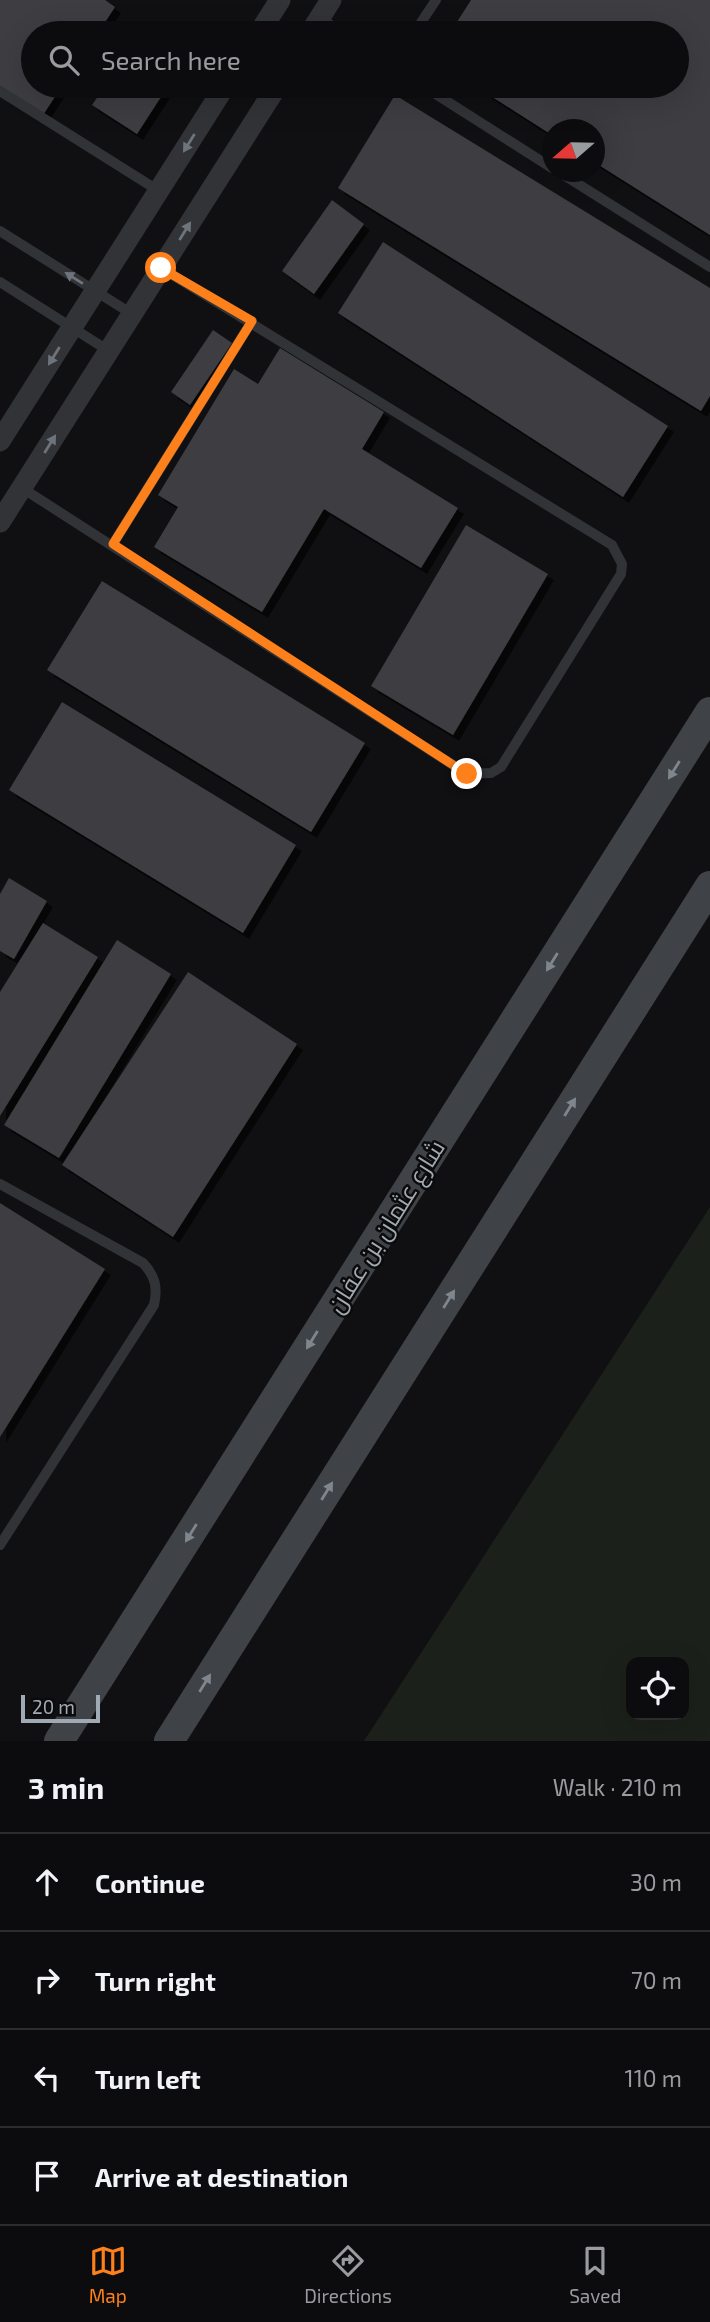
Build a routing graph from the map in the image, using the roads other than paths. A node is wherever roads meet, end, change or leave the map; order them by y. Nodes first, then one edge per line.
1 (280, 0) edge
2 (436, 0) edge
3 (267, 21) edge
4 (422, 21) edge
5 (0, 91) edge
6 (217, 98) edge
7 (269, 98) edge
8 (442, 98) edge
9 (542, 162) edge
10 (575, 182) edge
11 (159, 191) junction
12 (0, 231) edge
13 (710, 267) edge
14 (161, 268) junction
15 (0, 282) edge
16 (95, 291) junction
17 (132, 314) junction
18 (252, 321) junction
19 (72, 328) junction
20 (109, 351) junction
21 (0, 441) edge
22 (22, 488) junction
23 (0, 522) edge
24 (113, 544) junction
25 (710, 712) edge
26 (710, 886) edge
27 (0, 1184) edge
28 (0, 1545) edge
29 (59, 1741) edge
30 (169, 1741) edge

1 - 3 street
2 - 4 lane
5 - 11 lane
6 -> 11 street
14 -> 7 street
8 - 9 lane
10 - 13 lane
11 - 16 street
16 -> 12 lane
14 - 17 street
14 - 18 lane
15 - 19 lane
16 - 17 lane
16 - 19 street
17 - 20 street
18 - 24 lane
18 - 24 lane
19 - 20 lane
19 -> 21 street
22 -> 20 street
22 - 23 street
22 - 24 lane
25 -> 29 main road, شارع عثمان بن عفان
30 -> 26 main road
27 - 28 lane

